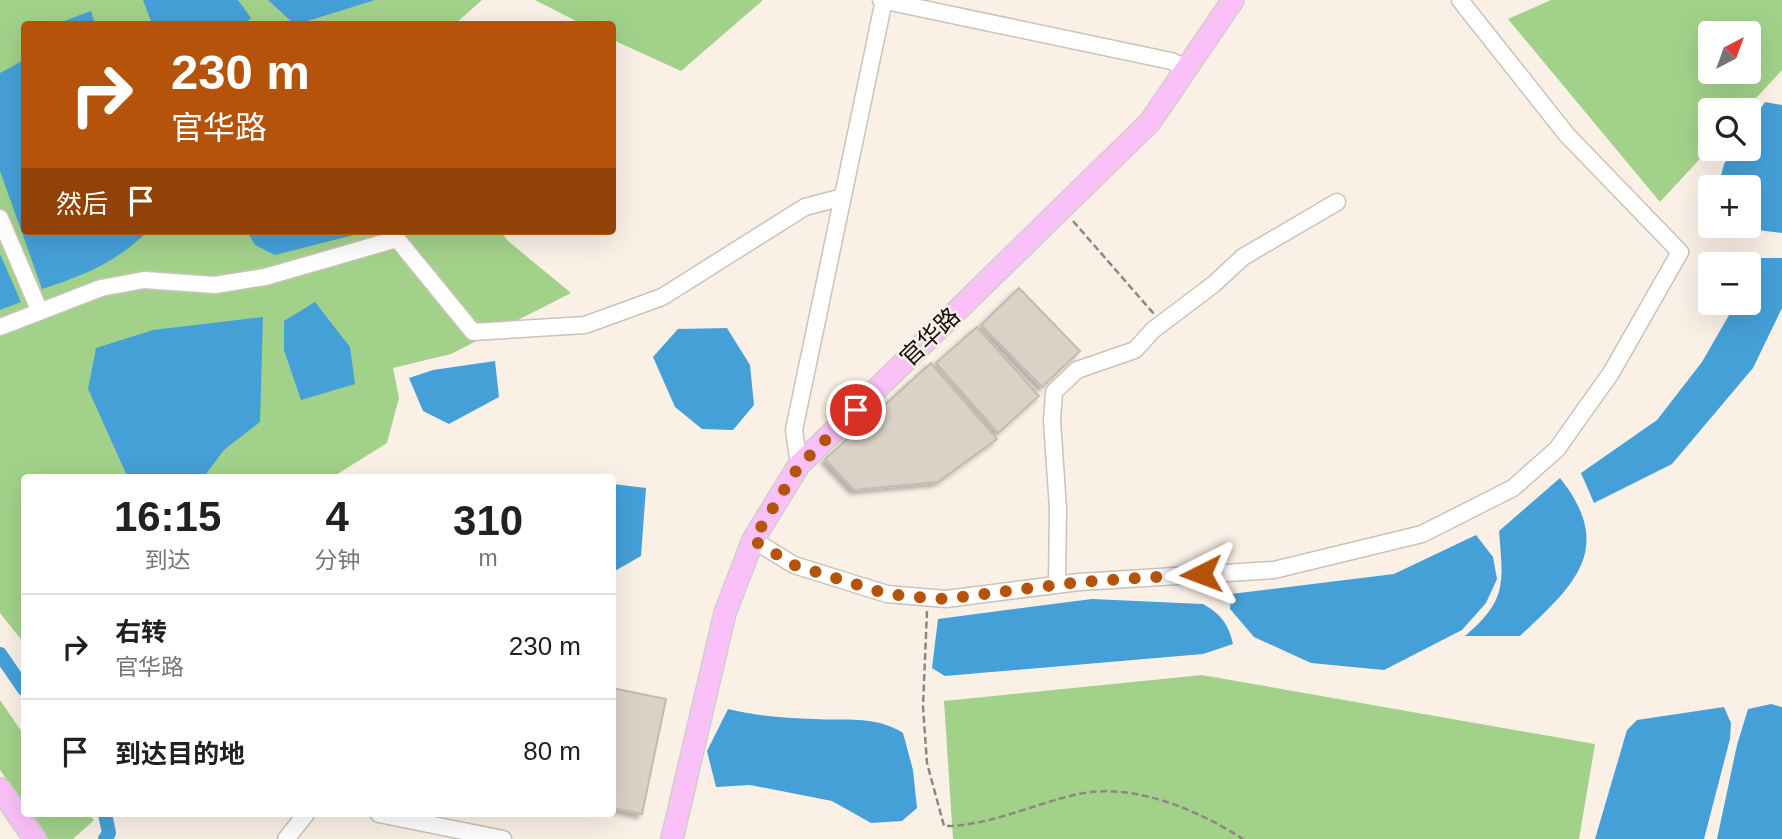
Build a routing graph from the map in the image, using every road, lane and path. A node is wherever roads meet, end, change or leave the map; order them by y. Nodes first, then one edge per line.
1 (883, 0) edge
2 (1233, 0) edge
3 (1460, 0) edge
4 (1187, 68) junction
5 (843, 197) junction
6 (1337, 202) dead end
7 (1062, 208) junction
8 (0, 218) edge
9 (40, 312) junction
10 (1162, 323) junction
11 (0, 327) edge
12 (799, 466) junction
13 (753, 540) junction
14 (1057, 584) junction
15 (928, 598) junction
16 (0, 789) edge
17 (304, 817) edge
18 (395, 817) edge
19 (35, 839) edge
20 (286, 839) edge
21 (503, 839) edge
22 (672, 839) edge
23 (1242, 839) edge

1 - 4 street
1 - 5 street
2 - 4 main road, 官华路
3 - 14 street
4 - 7 main road, 官华路
5 - 9 street
5 - 12 street
6 - 10 street
7 - 10 path
7 - 12 main road, 官华路
8 - 9 street
9 - 11 street
10 - 14 street
12 - 13 main road, 官华路
13 - 15 street
13 - 22 main road, 官华路
14 - 15 street
15 - 23 path
16 - 19 main road
17 - 20 street
18 - 21 street

